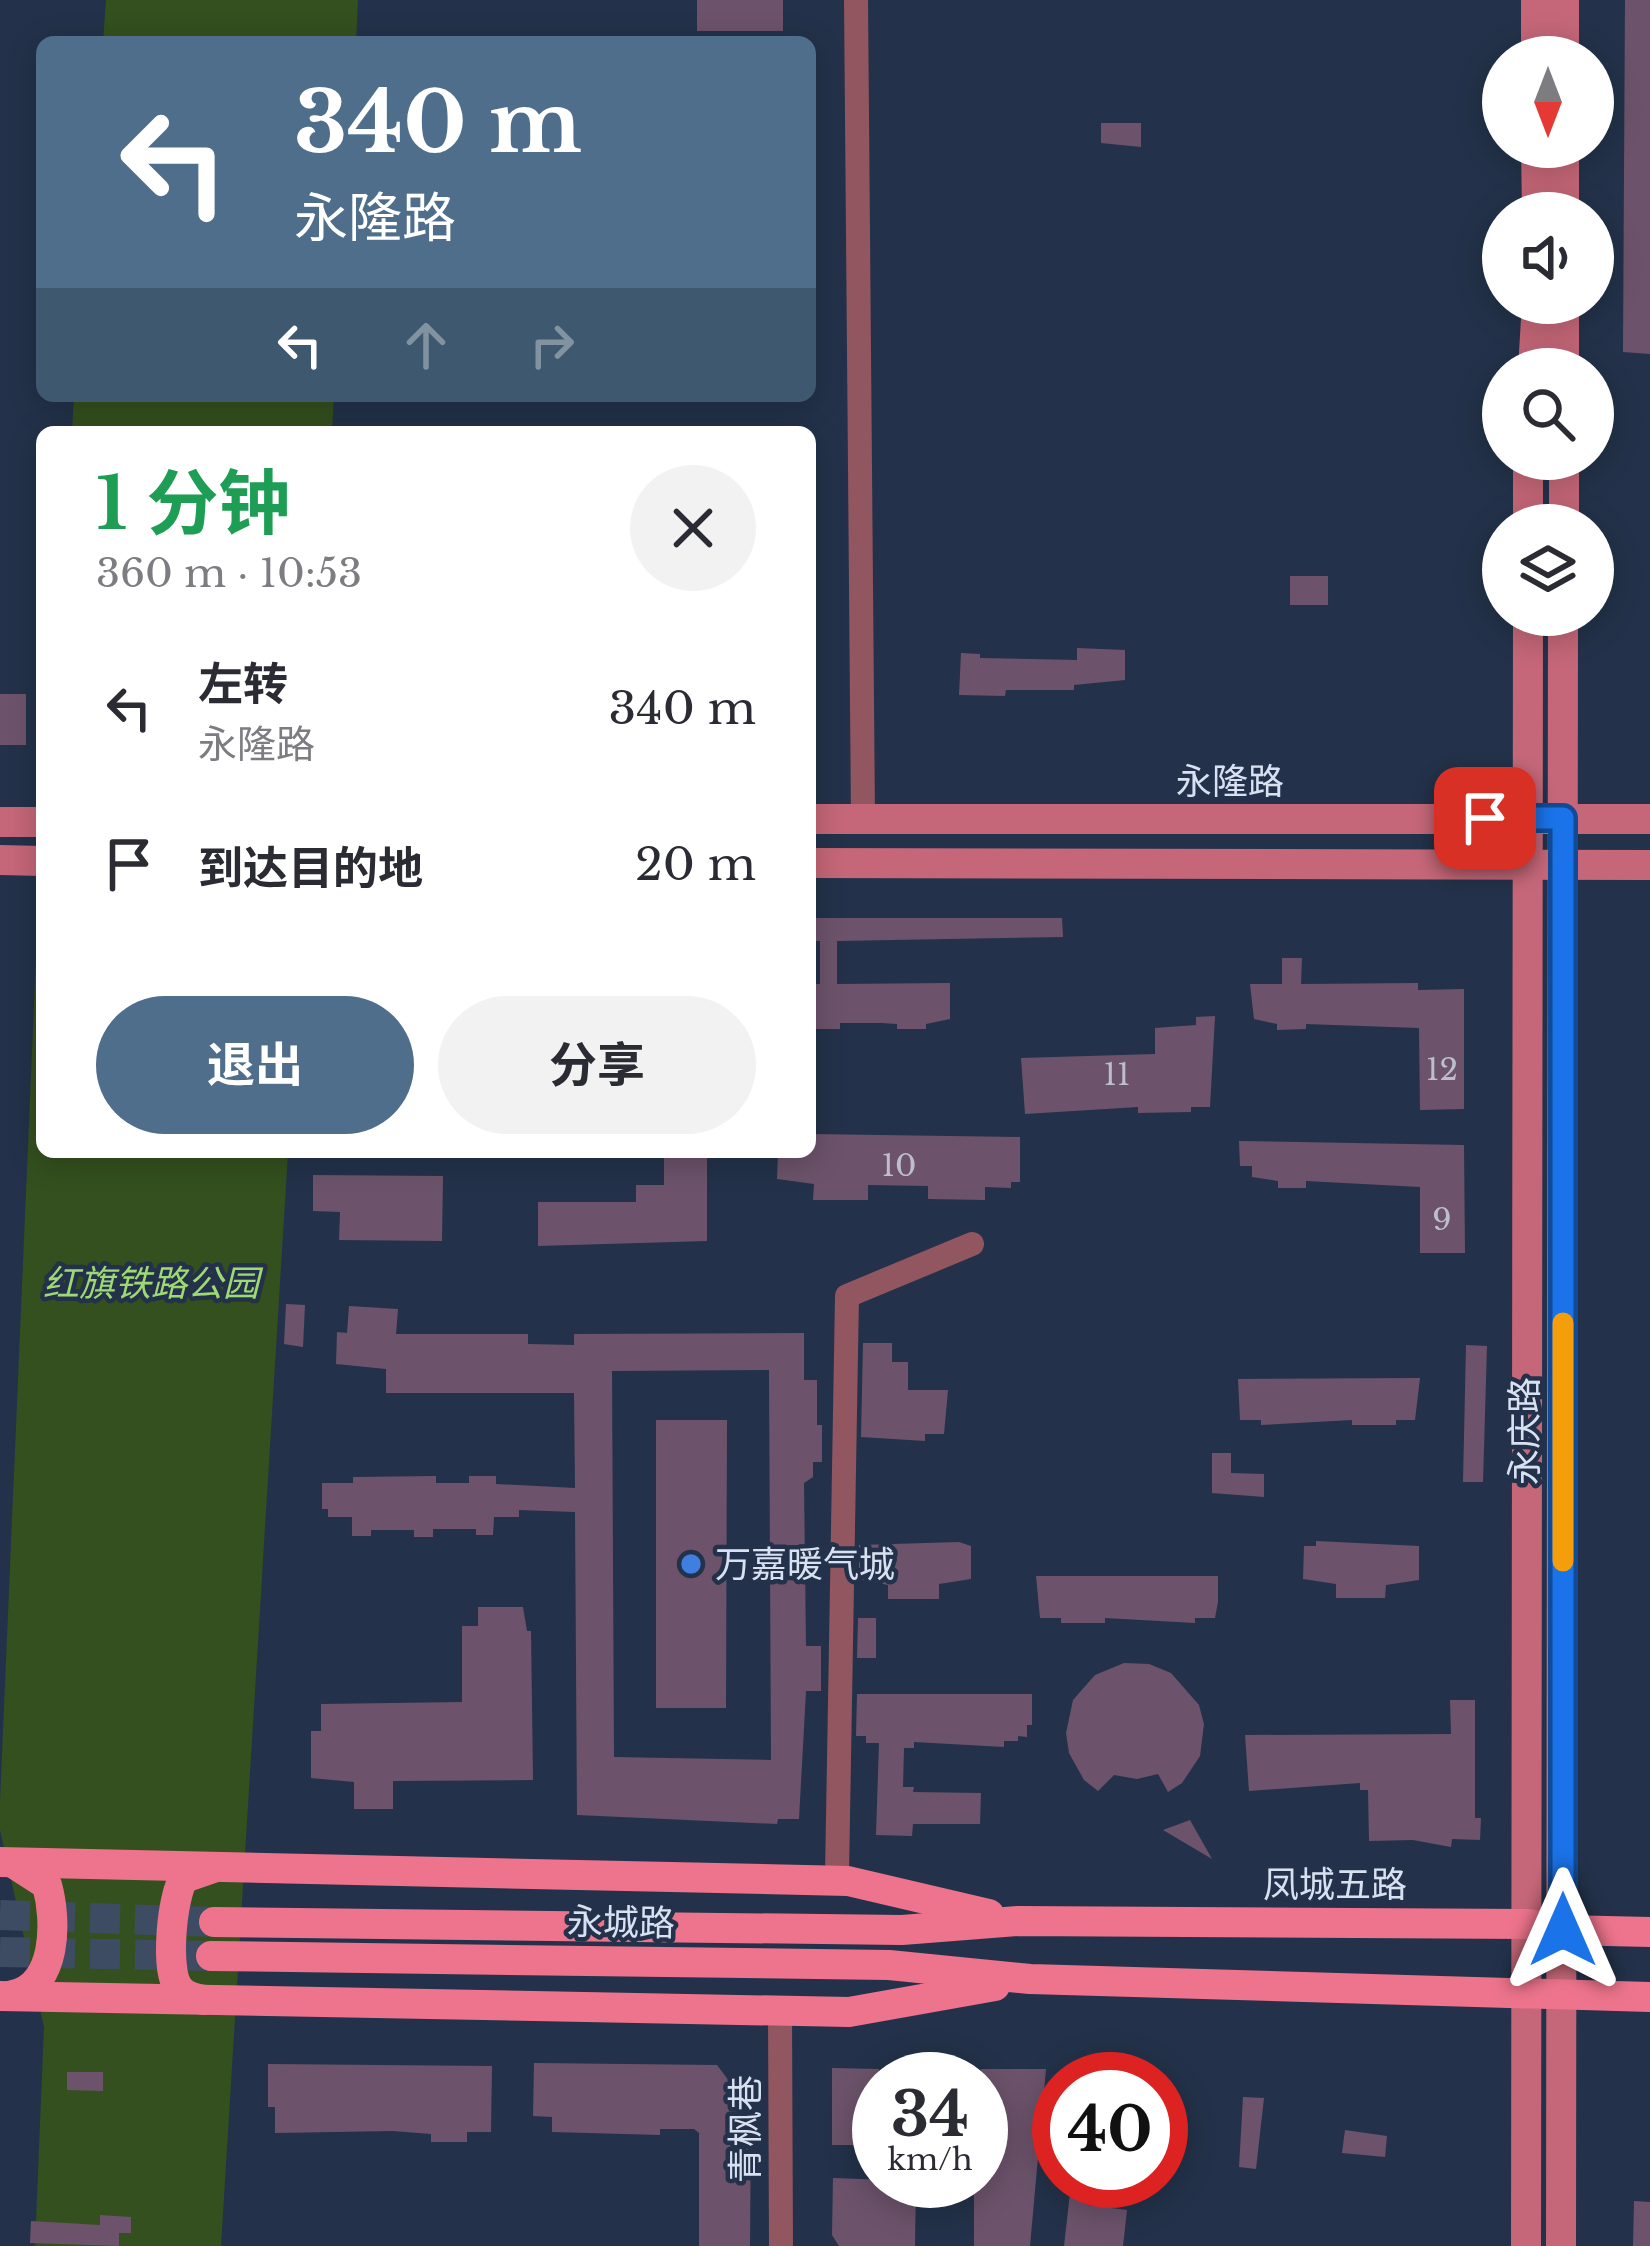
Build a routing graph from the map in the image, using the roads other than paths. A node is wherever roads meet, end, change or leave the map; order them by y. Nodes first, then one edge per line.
1 (856, 0) edge
2 (1536, 0) edge
3 (1564, 0) edge
4 (1536, 36) edge
5 (1564, 36) edge
6 (1528, 636) edge
7 (1564, 636) edge
8 (1528, 818) junction
9 (1563, 818) junction
10 (816, 819) edge
11 (863, 819) junction
12 (1650, 819) edge
13 (0, 822) edge
14 (36, 822) edge
15 (0, 860) edge
16 (36, 861) edge
17 (816, 863) edge
18 (1529, 864) junction
19 (1562, 864) junction
20 (1650, 865) edge
21 (972, 1244) dead end
22 (2, 1862) edge
23 (218, 1867) junction
24 (837, 1875) dead end
25 (1018, 1921) junction
26 (214, 1922) tunnel mouth
27 (1529, 1924) junction
28 (1563, 1930) junction
29 (1650, 1932) edge
30 (211, 1956) tunnel mouth
31 (1030, 1979) junction
32 (1527, 1994) junction
33 (4, 1996) edge
34 (1561, 1996) junction
35 (1650, 1997) edge
36 (204, 2000) junction
37 (780, 2011) junction
38 (782, 2246) edge
39 (1526, 2246) edge
40 (1561, 2246) edge

1 - 11 street
2 - 4 street
3 - 5 street
6 - 8 street, 永庆路
7 - 9 street, 永庆路
8 - 9 street, 永隆路
8 - 11 street, 永隆路
8 - 18 street, 永庆路
9 - 12 street, 永隆路
9 - 19 street, 永庆路
10 - 11 street, 永隆路
13 - 14 street
15 - 16 street
17 - 18 street
18 - 19 street
18 - 27 street, 永庆路
19 - 20 street
19 - 28 street, 永庆路
21 - 24 street
22 - 23 main road
22 - 33 main road
23 - 25 main road
23 - 36 main road
25 - 26 main road, 永城路
25 - 27 main road, 凤城五路
27 - 28 main road, 凤城五路
27 - 32 street, 永庆路
28 - 29 main road, 凤城五路
28 - 34 street, 永庆路
30 - 31 main road, 永城路
31 - 32 main road
31 - 37 main road
32 - 34 main road
32 - 39 street, 永庆路
33 - 36 main road
34 - 35 main road
34 - 40 street, 永庆路
36 - 37 main road
37 - 38 street, 青枫巷

